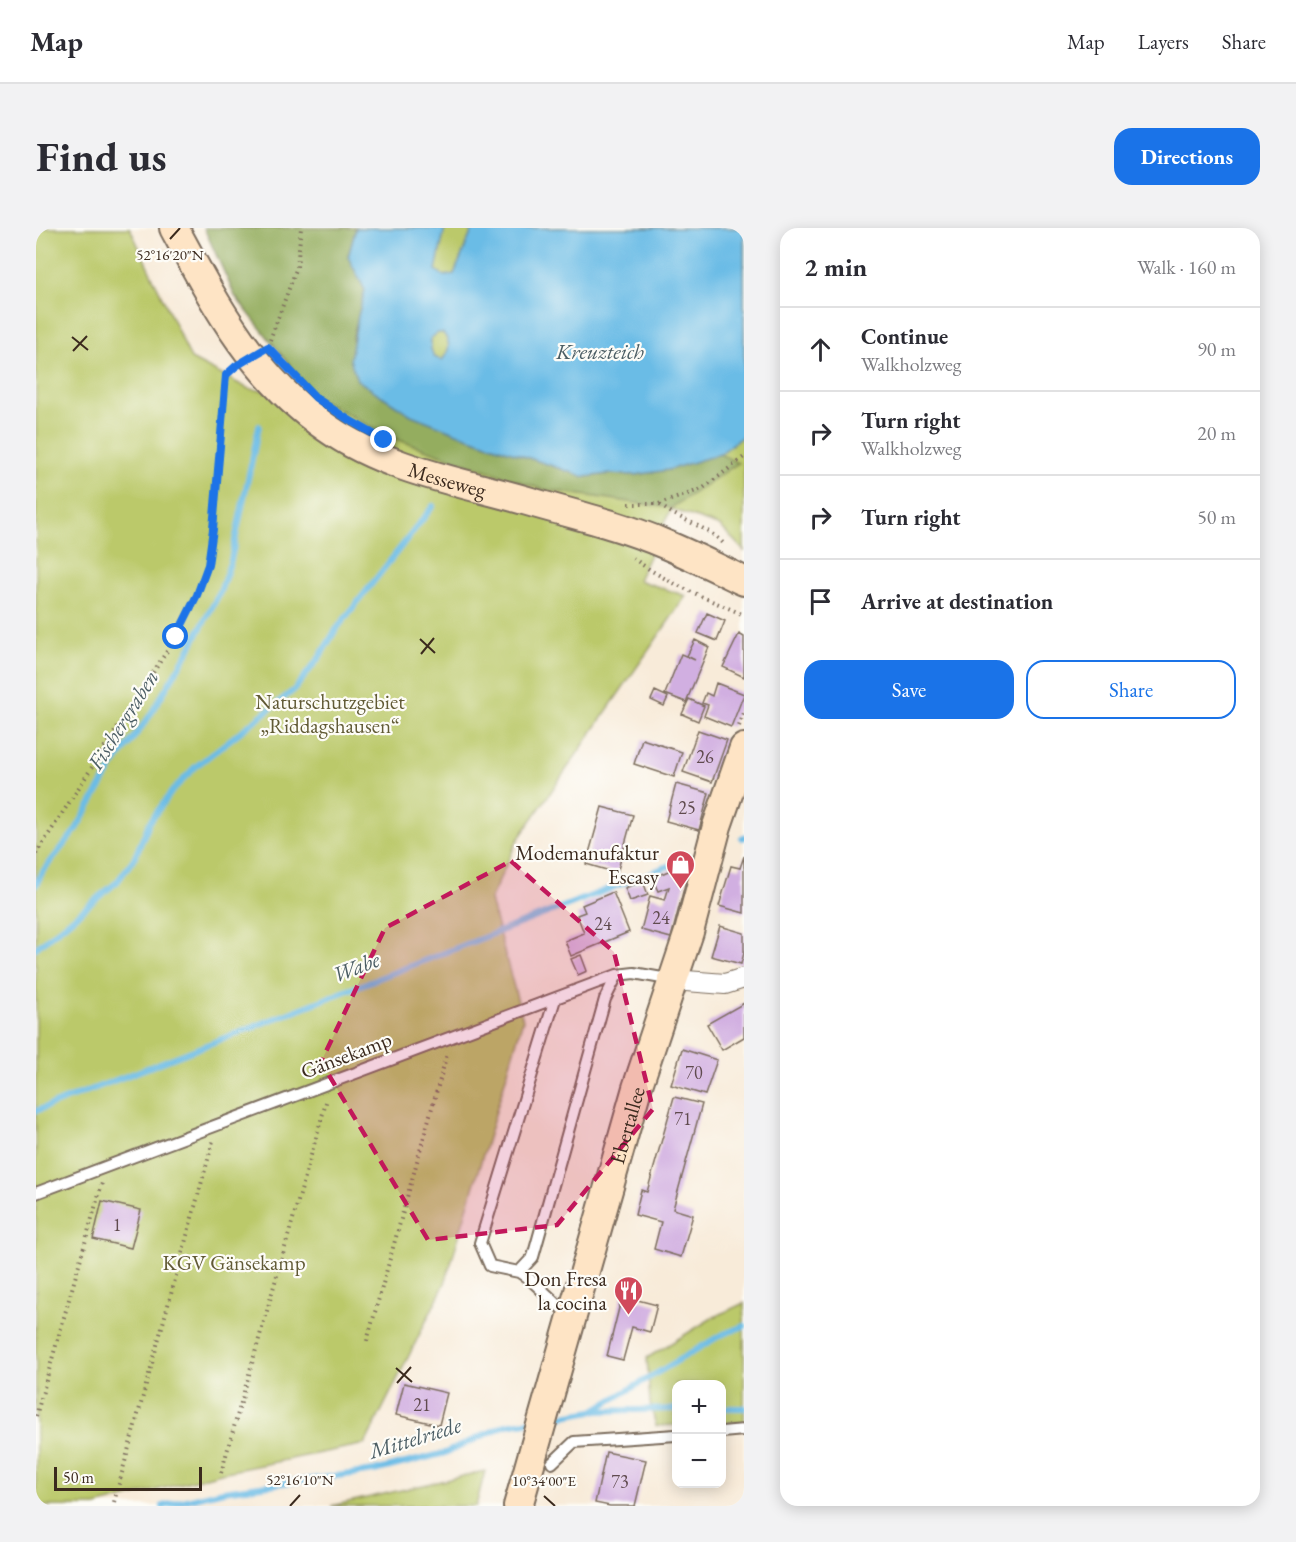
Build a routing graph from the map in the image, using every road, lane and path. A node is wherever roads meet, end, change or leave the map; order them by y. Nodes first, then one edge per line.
1 (174, 228) edge
2 (301, 228) edge
3 (260, 352) junction
4 (744, 458) edge
5 (626, 504) dead end
6 (659, 504) junction
7 (725, 545) dead end
8 (744, 581) edge
9 (744, 748) edge
10 (36, 854) edge
11 (617, 975) junction
12 (744, 978) edge
13 (673, 980) junction
14 (555, 999) junction
15 (452, 1036) junction
16 (332, 1081) junction
17 (218, 1124) junction
18 (106, 1167) junction
19 (36, 1193) edge
20 (519, 1272) junction
21 (572, 1318) junction
22 (367, 1341) dead end
23 (36, 1416) edge
24 (744, 1430) edge
25 (726, 1432) edge
26 (672, 1435) edge
27 (552, 1463) dead end
28 (221, 1473) dead end
29 (114, 1502) dead end
30 (518, 1506) edge

1 - 3 main road, Messeweg
2 - 3 path
3 - 8 main road, Messeweg
3 - 10 path
4 - 6 path
5 - 6 path
6 - 7 path
9 - 13 main road, Ebertallee
11 - 13 lane, Gänsekamp
11 - 14 lane, Gänsekamp
11 - 20 lane
12 - 13 street
13 - 21 main road, Ebertallee
14 - 15 lane, Gänsekamp
14 - 20 lane
15 - 16 lane, Gänsekamp
15 - 22 path
16 - 17 lane, Gänsekamp
16 - 28 path
17 - 18 lane, Gänsekamp
17 - 29 path
18 - 19 lane, Gänsekamp
18 - 23 path
20 - 21 lane
21 - 30 main road, Ebertallee
24 - 25 lane
26 - 27 lane

